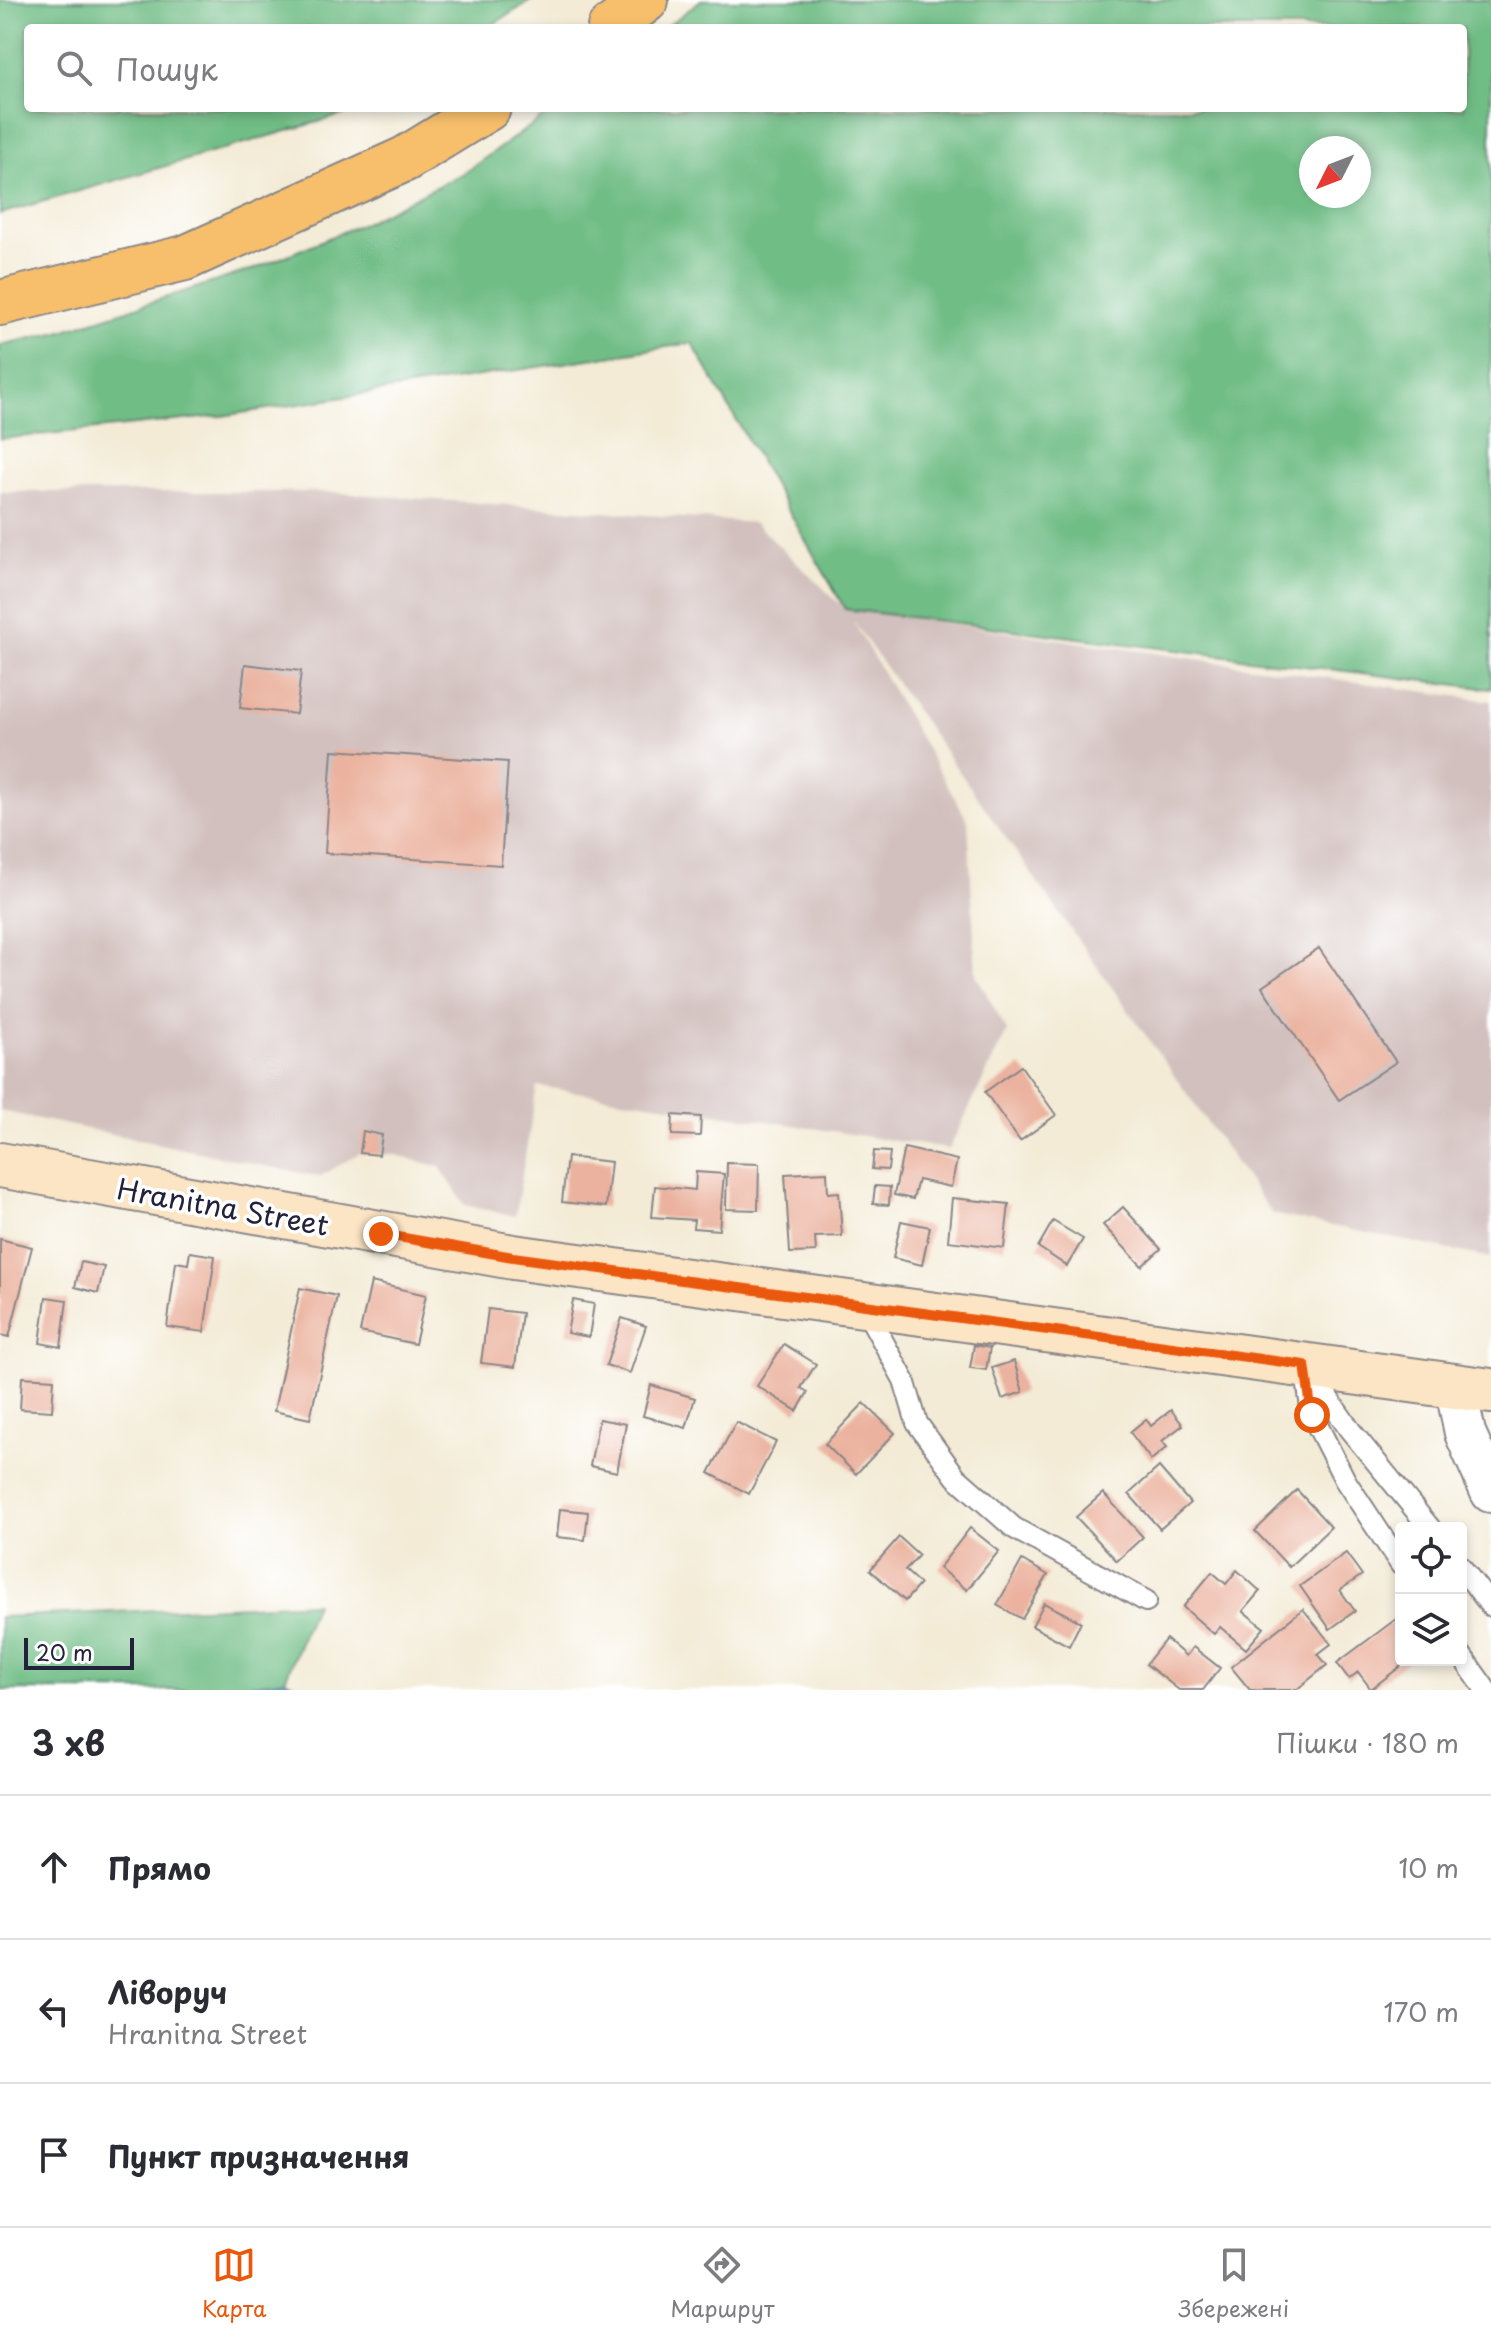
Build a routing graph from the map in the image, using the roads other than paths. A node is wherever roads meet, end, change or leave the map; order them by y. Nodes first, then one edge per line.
1 (646, 0) edge
2 (615, 24) edge
3 (481, 112) edge
4 (0, 303) edge
5 (0, 1165) edge
6 (863, 1305) junction
7 (1305, 1365) junction
8 (1473, 1388) edge
9 (1491, 1492) edge
10 (1425, 1522) edge
11 (1395, 1556) edge
12 (1467, 1575) edge
13 (1146, 1601) dead end
14 (1491, 1606) edge
15 (1467, 1663) edge
16 (1486, 1690) edge

1 - 2 highway
3 - 4 highway
5 - 6 street, Hranitna Street
6 - 7 street, Hranitna Street
6 - 13 lane
7 - 8 street, Hranitna Street
7 - 10 lane
7 - 11 lane
8 - 9 street
12 - 14 lane
15 - 16 lane

